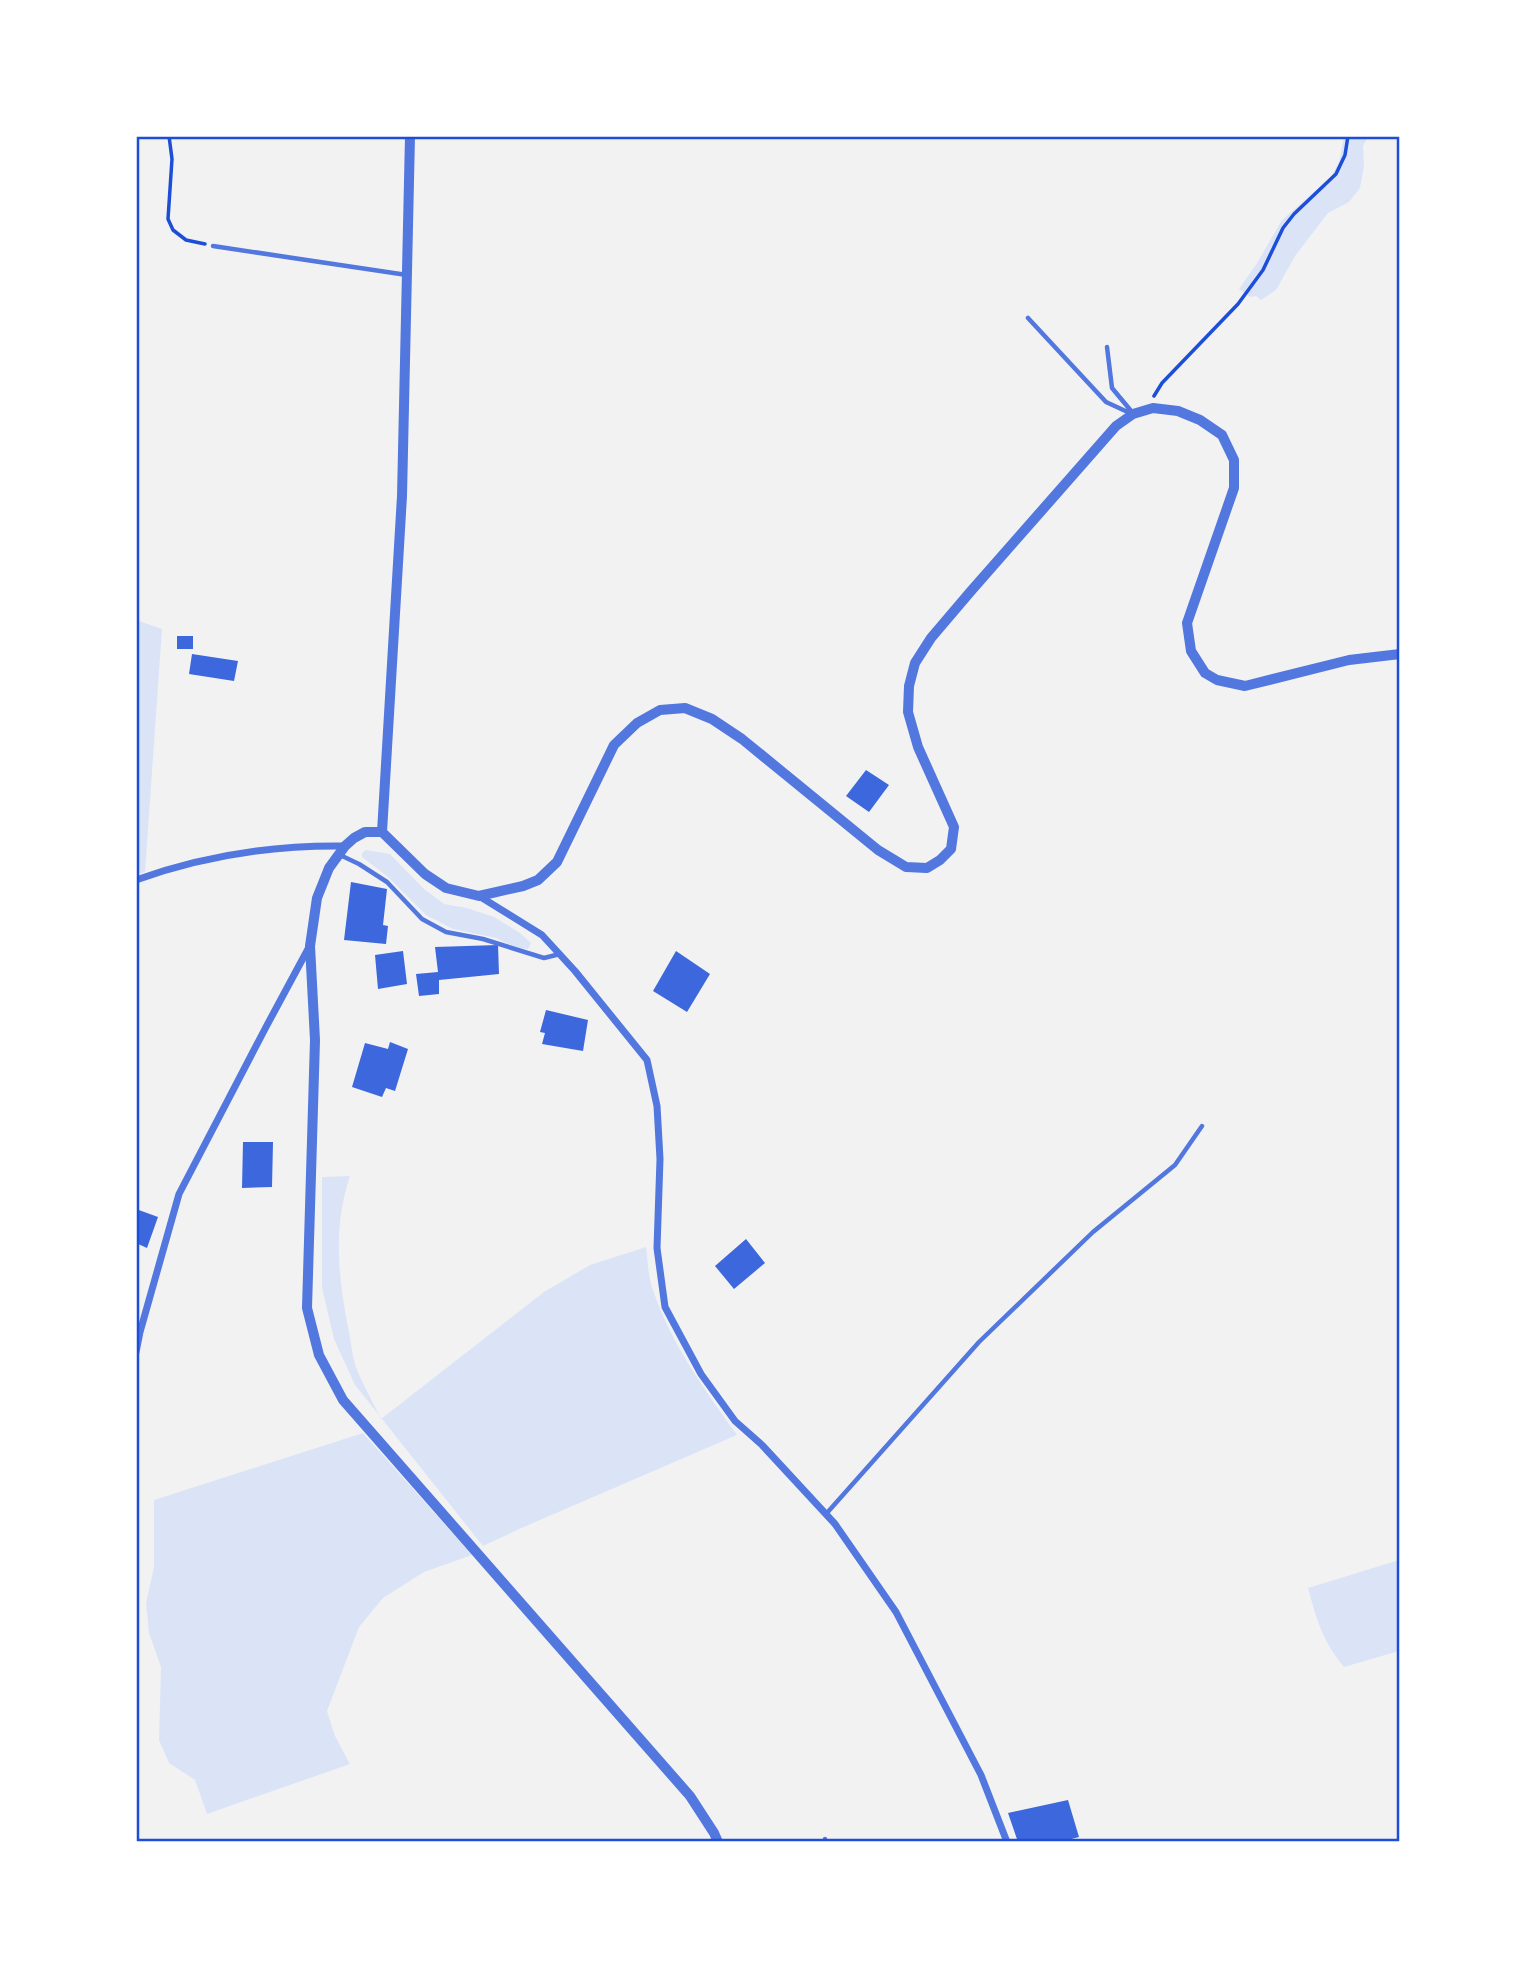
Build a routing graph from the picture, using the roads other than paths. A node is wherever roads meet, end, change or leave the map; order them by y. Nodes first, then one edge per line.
1 (411, 136) edge
2 (213, 246) road end
3 (408, 275) junction
4 (1028, 318) dead end
5 (1108, 347) dead end
6 (1133, 414) junction
7 (1399, 654) edge
8 (382, 832) junction
9 (342, 850) junction
10 (136, 880) edge
11 (479, 896) junction
12 (310, 946) junction
13 (560, 954) junction
14 (1202, 1126) dead end
15 (136, 1352) edge
16 (826, 1514) junction
17 (718, 1842) edge
18 (1007, 1842) edge

1 - 3 street
2 - 3 lane
3 - 8 street
4 - 6 lane
5 - 6 lane
6 - 7 street
6 - 11 street
8 - 9 street
8 - 11 street
9 - 10 street
9 - 12 street
9 - 13 lane
11 - 13 street
12 - 15 street
12 - 17 street
13 - 16 street
14 - 16 lane
16 - 18 street

